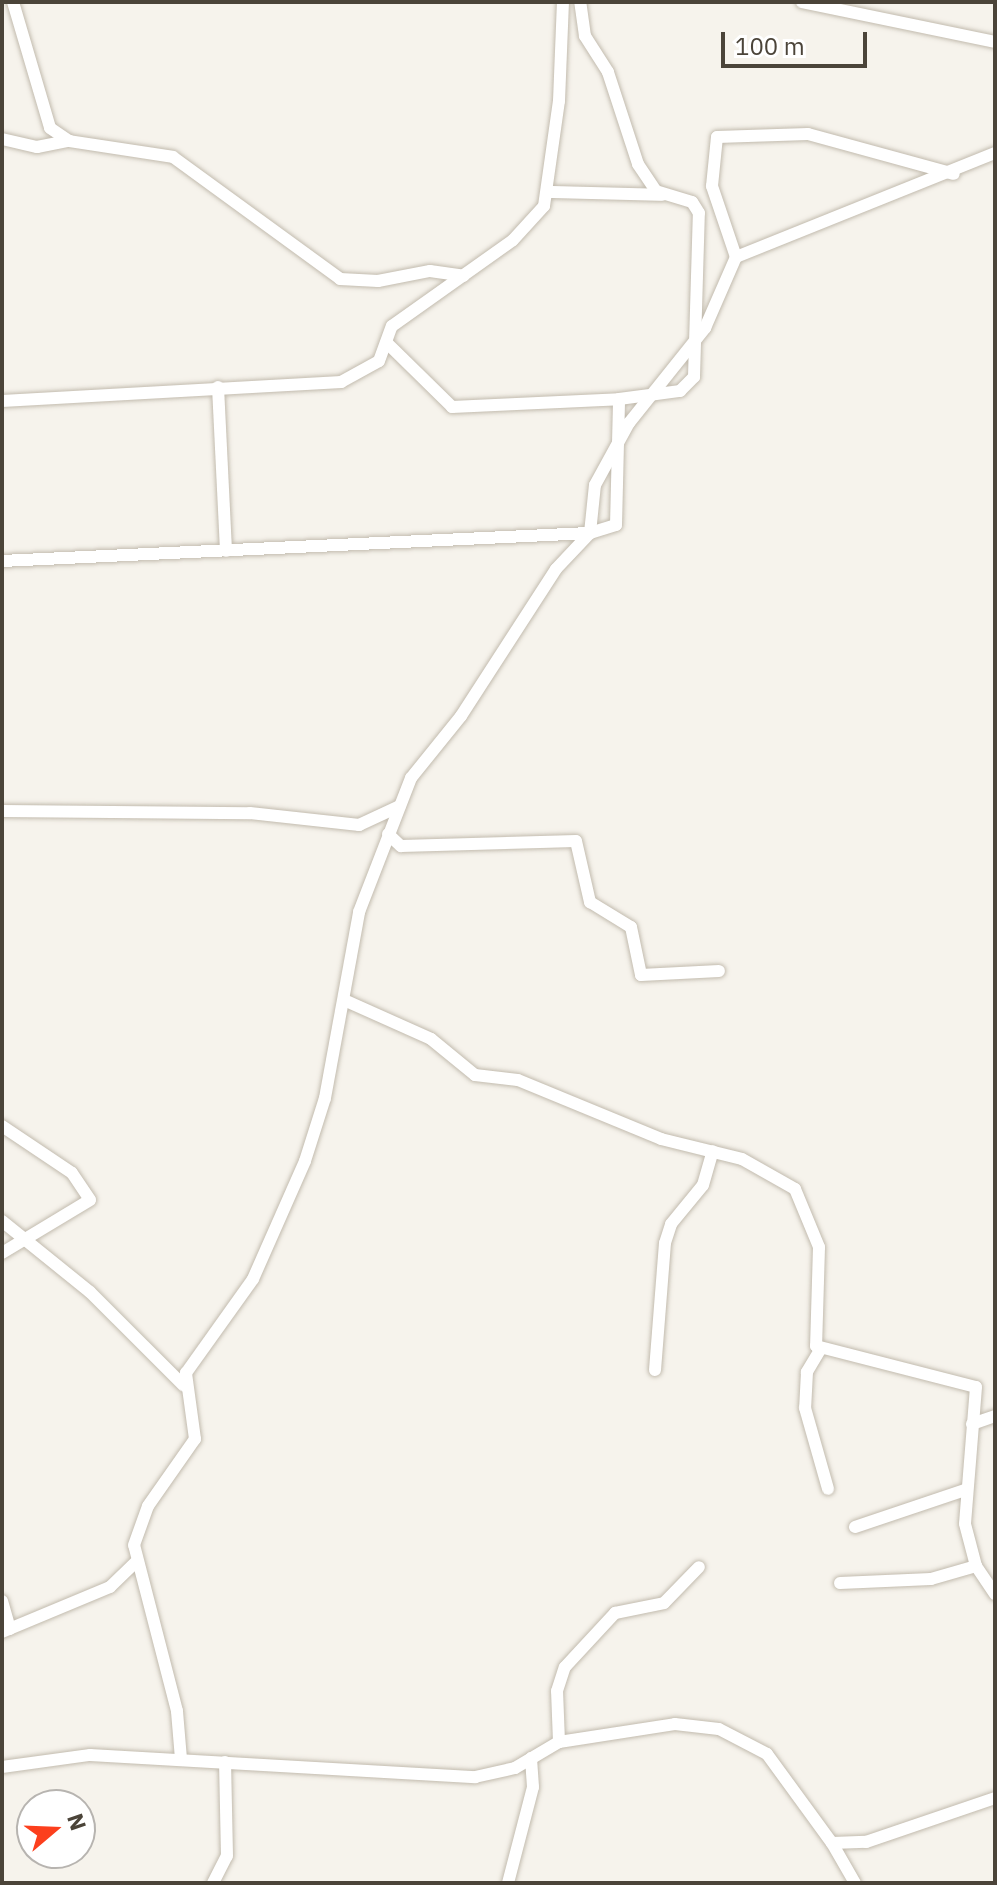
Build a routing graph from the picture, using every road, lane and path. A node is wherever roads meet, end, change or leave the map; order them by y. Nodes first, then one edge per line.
1 (13, 2) edge
2 (563, 2) edge
3 (580, 2) edge
4 (802, 2) edge
5 (995, 42) edge
6 (2, 139) edge
7 (69, 141) junction
8 (995, 153) edge
9 (954, 174) junction
10 (549, 192) junction
11 (662, 195) junction
12 (736, 257) junction
13 (466, 275) junction
14 (697, 335) junction
15 (388, 344) junction
16 (218, 387) junction
17 (652, 393) junction
18 (619, 399) junction
19 (2, 401) edge
20 (617, 446) junction
21 (590, 533) junction
22 (226, 551) junction
23 (2, 561) edge
24 (400, 806) junction
25 (2, 811) edge
26 (388, 834) junction
27 (719, 971) dead end
28 (344, 1000) junction
29 (2, 1126) edge
30 (713, 1151) junction
31 (2, 1221) edge
32 (25, 1241) junction
33 (2, 1253) edge
34 (820, 1350) junction
35 (655, 1370) dead end
36 (183, 1385) junction
37 (995, 1416) edge
38 (972, 1424) junction
39 (828, 1489) dead end
40 (965, 1490) junction
41 (855, 1527) dead end
42 (137, 1561) junction
43 (976, 1566) junction
44 (699, 1567) dead end
45 (840, 1583) dead end
46 (995, 1594) edge
47 (2, 1601) edge
48 (6, 1631) edge
49 (559, 1742) junction
50 (531, 1758) junction
51 (181, 1759) junction
52 (225, 1762) junction
53 (2, 1767) edge
54 (995, 1798) edge
55 (832, 1843) junction
56 (213, 1883) edge
57 (508, 1883) edge
58 (855, 1883) edge

1 - 7 street
2 - 10 street
3 - 11 street
4 - 5 street
6 - 7 street
7 - 13 street
8 - 9 street
9 - 12 street
9 - 12 street
10 - 11 street
10 - 13 street
11 - 14 street
12 - 14 street
13 - 15 street
14 - 17 street
14 - 17 street
15 - 16 street
15 - 18 street
16 - 19 street
16 - 22 street
17 - 18 street
17 - 20 street
18 - 20 street
20 - 21 street
20 - 21 street
21 - 22 street
21 - 24 street
22 - 23 street
24 - 25 street
24 - 26 street
26 - 27 street
26 - 28 street
28 - 30 street
28 - 36 street
29 - 32 street
30 - 34 street
30 - 35 street
31 - 32 street
32 - 33 street
32 - 36 street
34 - 38 street
34 - 39 street
36 - 42 street
37 - 38 street
38 - 40 street
40 - 41 street
40 - 43 street
42 - 48 street
42 - 51 street
43 - 45 street
43 - 46 street
44 - 49 street
47 - 48 street
49 - 50 street
49 - 55 street
50 - 52 street
50 - 57 street
51 - 52 street
51 - 53 street
52 - 56 street
54 - 55 street
55 - 58 street

